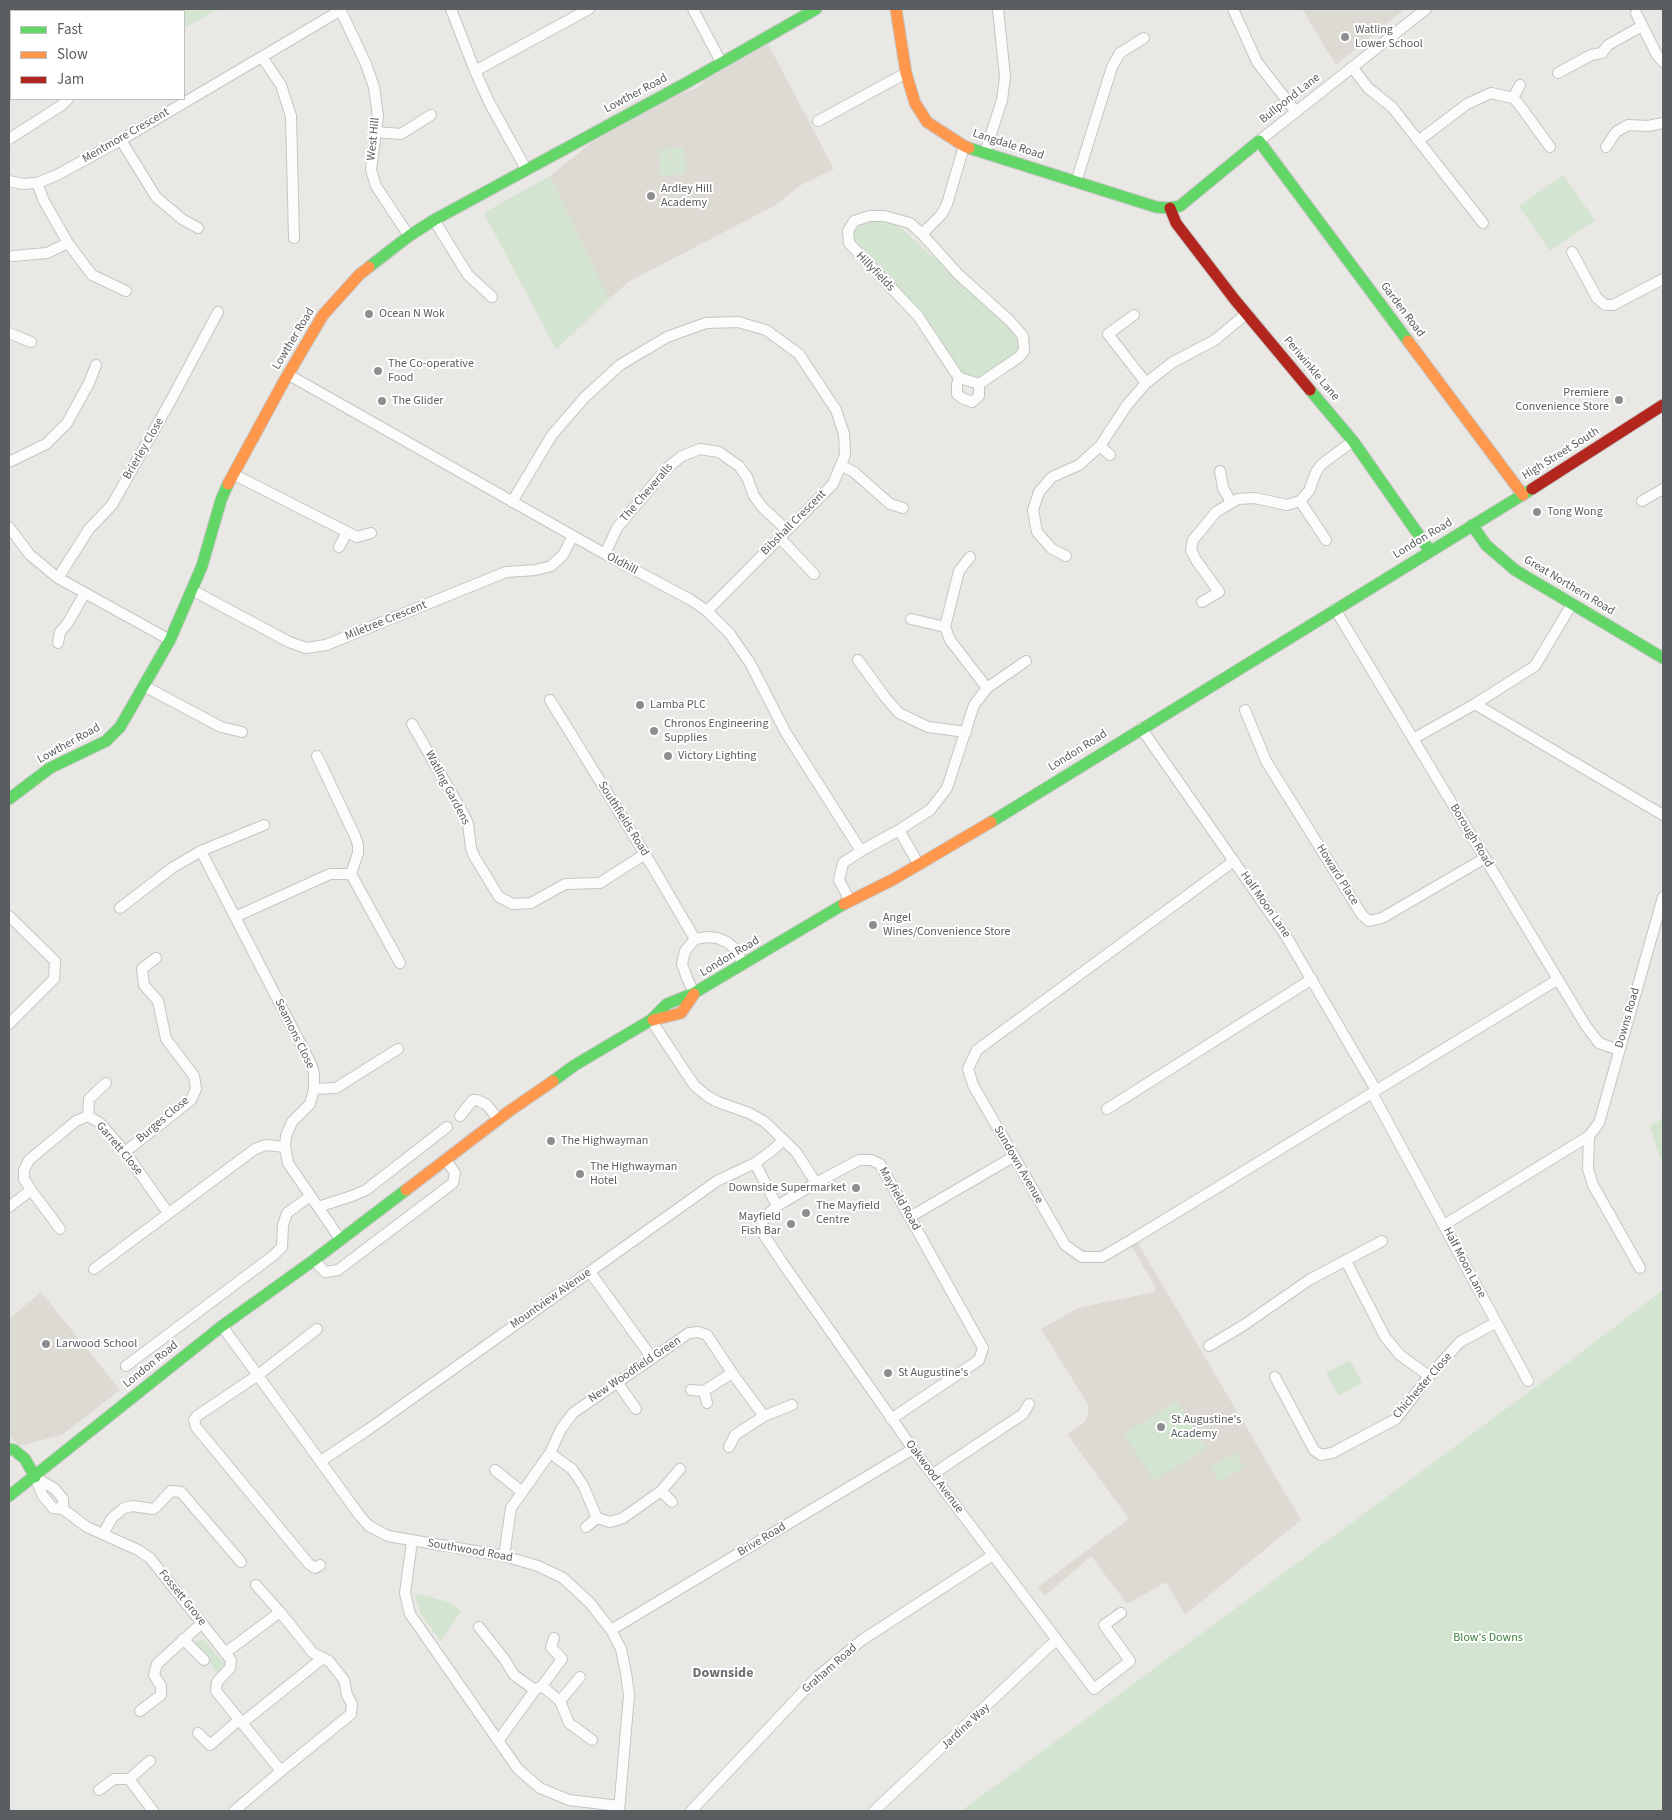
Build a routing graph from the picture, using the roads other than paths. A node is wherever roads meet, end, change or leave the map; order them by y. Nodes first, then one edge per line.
1 (451, 9) edge
2 (588, 9) edge
3 (693, 9) edge
4 (896, 9) edge
5 (998, 9) edge
6 (1232, 9) edge
7 (1426, 9) edge
8 (341, 10) edge
9 (810, 10) edge
10 (1636, 13) dead end
11 (1642, 26) junction
12 (1144, 38) dead end
13 (262, 57) junction
14 (721, 62) junction
15 (1663, 62) edge
16 (1352, 67) junction
17 (475, 71) junction
18 (906, 73) junction
19 (1558, 73) dead end
20 (1520, 85) dead end
21 (1513, 98) junction
22 (67, 100) edge
23 (1296, 112) junction
24 (431, 115) dead end
25 (818, 121) dead end
26 (1663, 123) edge
27 (376, 132) junction
28 (9, 139) edge
29 (121, 140) junction
30 (1258, 141) junction
31 (1418, 141) junction
32 (964, 146) junction
33 (1550, 147) dead end
34 (1606, 147) dead end
35 (985, 152) junction
36 (526, 169) junction
37 (9, 181) edge
38 (37, 182) junction
39 (1076, 182) junction
40 (1170, 208) junction
41 (434, 220) junction
42 (1483, 223) dead end
43 (198, 228) dead end
44 (922, 234) junction
45 (409, 236) junction
46 (294, 238) dead end
47 (68, 243) junction
48 (1572, 252) dead end
49 (13, 256) dead end
50 (1663, 280) edge
51 (126, 291) dead end
52 (492, 297) dead end
53 (218, 312) dead end
54 (1246, 314) junction
55 (1134, 315) dead end
56 (9, 333) edge
57 (31, 342) dead end
58 (96, 365) dead end
59 (289, 376) junction
60 (960, 378) junction
61 (1146, 383) junction
62 (979, 384) junction
63 (1663, 407) edge
64 (1353, 440) junction
65 (1100, 446) junction
66 (1110, 455) dead end
67 (9, 462) edge
68 (842, 466) junction
69 (1220, 471) dead end
70 (233, 474) junction
71 (1663, 489) edge
72 (1523, 495) junction
73 (1300, 501) junction
74 (1642, 501) dead end
75 (512, 502) junction
76 (1231, 502) junction
77 (903, 508) dead end
78 (1472, 525) junction
79 (9, 527) edge
80 (347, 532) junction
81 (371, 533) dead end
82 (783, 534) junction
83 (573, 536) junction
84 (1326, 540) dead end
85 (339, 547) dead end
86 (1430, 551) junction
87 (605, 554) junction
88 (970, 556) dead end
89 (1066, 556) dead end
90 (814, 574) dead end
91 (58, 578) junction
92 (192, 590) junction
93 (85, 593) junction
94 (1202, 602) dead end
95 (1572, 604) junction
96 (1335, 609) junction
97 (707, 612) junction
98 (911, 618) dead end
99 (945, 627) junction
100 (170, 640) junction
101 (58, 643) dead end
102 (1663, 658) edge
103 (858, 660) dead end
104 (1026, 661) dead end
105 (144, 686) junction
106 (987, 688) junction
107 (550, 700) dead end
108 (1475, 704) junction
109 (1245, 710) dead end
110 (412, 724) dead end
111 (1141, 728) junction
112 (242, 732) dead end
113 (966, 732) junction
114 (1413, 739) junction
115 (317, 756) dead end
116 (9, 799) edge
117 (1663, 815) edge
118 (264, 825) dead end
119 (899, 830) junction
120 (861, 851) junction
121 (201, 852) junction
122 (645, 854) junction
123 (1485, 858) junction
124 (1234, 861) junction
125 (919, 865) junction
126 (351, 874) junction
127 (1663, 897) edge
128 (850, 901) junction
129 (120, 908) dead end
130 (9, 916) edge
131 (235, 917) junction
132 (695, 939) junction
133 (156, 958) dead end
134 (400, 963) dead end
135 (744, 964) junction
136 (1312, 979) junction
137 (1557, 980) junction
138 (694, 994) junction
139 (651, 1020) junction
140 (9, 1024) edge
141 (398, 1049) dead end
142 (1619, 1050) junction
143 (106, 1083) dead end
144 (314, 1088) junction
145 (1374, 1091) junction
146 (1107, 1109) dead end
147 (88, 1116) junction
148 (460, 1116) dead end
149 (498, 1119) junction
150 (447, 1127) dead end
151 (1590, 1136) junction
152 (783, 1140) junction
153 (284, 1147) junction
154 (125, 1152) junction
155 (1013, 1157) junction
156 (446, 1160) junction
157 (755, 1163) junction
158 (816, 1183) junction
159 (31, 1190) junction
160 (309, 1196) junction
161 (777, 1206) junction
162 (9, 1207) edge
163 (318, 1207) junction
164 (168, 1213) junction
165 (910, 1217) junction
166 (1444, 1225) junction
167 (60, 1229) dead end
168 (340, 1239) junction
169 (1382, 1241) dead end
170 (314, 1260) junction
171 (1346, 1261) junction
172 (1640, 1268) dead end
173 (94, 1269) dead end
174 (590, 1272) junction
175 (1496, 1322) junction
176 (222, 1326) junction
177 (318, 1329) dead end
178 (1209, 1346) dead end
179 (652, 1358) junction
180 (126, 1366) dead end
181 (732, 1373) junction
182 (258, 1376) junction
183 (1429, 1376) junction
184 (1275, 1378) dead end
185 (1528, 1381) dead end
186 (616, 1382) junction
187 (691, 1390) dead end
188 (704, 1391) junction
189 (707, 1403) dead end
190 (1029, 1404) dead end
191 (792, 1405) dead end
192 (636, 1409) dead end
193 (764, 1416) junction
194 (891, 1419) junction
195 (729, 1447) dead end
196 (9, 1449) edge
197 (912, 1449) junction
198 (550, 1453) junction
199 (9, 1454) edge
200 (321, 1461) junction
201 (680, 1469) dead end
202 (495, 1470) dead end
203 (933, 1474) junction
204 (35, 1477) junction
205 (521, 1491) junction
206 (661, 1491) junction
207 (9, 1496) edge
208 (672, 1502) dead end
209 (597, 1518) junction
210 (586, 1527) dead end
211 (103, 1534) junction
212 (412, 1541) junction
213 (993, 1555) junction
214 (504, 1556) junction
215 (241, 1562) dead end
216 (320, 1565) dead end
217 (256, 1585) dead end
218 (280, 1612) junction
219 (1121, 1613) dead end
220 (202, 1622) junction
221 (479, 1627) dead end
222 (610, 1630) junction
223 (554, 1638) dead end
224 (183, 1640) junction
225 (1056, 1640) junction
226 (226, 1654) junction
227 (323, 1658) junction
228 (204, 1660) dead end
229 (580, 1677) dead end
230 (538, 1688) junction
231 (560, 1701) junction
232 (140, 1711) dead end
233 (240, 1721) junction
234 (198, 1733) dead end
235 (592, 1740) dead end
236 (498, 1741) junction
237 (150, 1761) dead end
238 (281, 1771) junction
239 (128, 1779) junction
240 (99, 1790) dead end
241 (619, 1809) edge
242 (153, 1811) edge
243 (234, 1811) edge
244 (691, 1811) edge
245 (874, 1811) edge

1 - 17 street
2 - 17 street
3 - 14 street
4 - 18 street, Langdale Road
5 - 35 street
6 - 23 street
7 - 16 street, Bullpond Lane
8 - 13 street, Mentmore Crescent
8 - 27 street, West Hill
9 - 14 street, Lowther Road
10 - 11 street
11 - 15 street
11 - 19 street
12 - 39 street
13 - 29 street, Mentmore Crescent
13 - 46 street
14 - 36 street, Lowther Road
16 - 23 street, Bullpond Lane
16 - 31 street
17 - 36 street
18 - 25 street
18 - 32 street, Langdale Road
20 - 21 street
21 - 31 street
21 - 33 street
22 - 28 street
23 - 30 street, Bullpond Lane
24 - 27 street
26 - 34 street
27 - 45 street, West Hill
29 - 38 street, Mentmore Crescent
29 - 43 street
30 - 40 street, Bullpond Lane
30 - 72 street, Garden Road
31 - 42 street
32 - 35 street, Langdale Road
32 - 44 street
35 - 39 street, Langdale Road
36 - 41 street, Lowther Road
37 - 38 street, Mentmore Crescent
38 - 47 street
39 - 40 street, Langdale Road
40 - 54 street, Periwinkle Lane
41 - 45 street, Lowther Road
41 - 52 street
44 - 60 street, Hillyfields
44 - 62 street, Hillyfields
45 - 59 street, Lowther Road
47 - 49 street
47 - 51 street
48 - 50 street
53 - 91 street, Brierley Close
54 - 61 street
54 - 64 street, Periwinkle Lane
55 - 61 street
56 - 57 street
58 - 67 street
59 - 70 street, Lowther Road
59 - 75 street, Oldhill
60 - 62 street
60 - 62 street, Hillyfields
61 - 65 street
63 - 72 street, High Street South
64 - 73 street
64 - 86 street, Periwinkle Lane
65 - 66 street
65 - 89 street
68 - 75 street, Bibshall Crescent
68 - 77 street
68 - 82 street, Bibshall Crescent
69 - 76 street
70 - 80 street
70 - 92 street, Lowther Road
71 - 74 street
72 - 78 street, High Street South
73 - 76 street
73 - 84 street
75 - 83 street, Oldhill
76 - 94 street
78 - 86 street, London Road
78 - 95 street, Great Northern Road
79 - 91 street
80 - 81 street
80 - 85 street
82 - 87 street, The Cheveralls
82 - 90 street, The Cheveralls
82 - 97 street, Bibshall Crescent
83 - 87 street, Oldhill
83 - 92 street, Miletree Crescent
86 - 96 street, London Road
87 - 97 street, Oldhill
88 - 99 street
91 - 93 street
92 - 100 street, Lowther Road
93 - 100 street
93 - 101 street
95 - 102 street, Great Northern Road
95 - 108 street
96 - 111 street, London Road
96 - 114 street, Borough Road
97 - 120 street, Oldhill
98 - 99 street
99 - 106 street
100 - 105 street, Lowther Road
103 - 113 street
104 - 106 street
105 - 112 street
105 - 116 street, Lowther Road
106 - 113 street
107 - 122 street, Southfields Road
108 - 114 street
108 - 117 street
109 - 123 street, Howard Place
110 - 122 street, Watling Gardens
111 - 124 street, Half Moon Lane
111 - 125 street, London Road
113 - 119 street
114 - 123 street, Borough Road
115 - 126 street
118 - 121 street
119 - 120 street
119 - 125 street
120 - 128 street
121 - 129 street
121 - 131 street, Seamons Close
122 - 132 street, Southfields Road
123 - 137 street, Borough Road
124 - 136 street, Half Moon Lane
124 - 155 street, Sundown Avenue
125 - 128 street, London Road
126 - 131 street
126 - 134 street
127 - 142 street, Downs Road
128 - 135 street, London Road
130 - 140 street
131 - 144 street, Seamons Close
132 - 135 street
132 - 138 street
133 - 154 street, Burges Close
135 - 138 street, London Road
136 - 145 street, Half Moon Lane
136 - 146 street
137 - 142 street, Borough Road
137 - 145 street, Sundown Avenue
138 - 139 street, London Road
139 - 149 street, London Road
139 - 152 street
141 - 144 street
142 - 151 street, Downs Road
143 - 147 street
144 - 153 street
145 - 155 street, Sundown Avenue
145 - 166 street, Half Moon Lane
147 - 154 street, Garrett Close
147 - 159 street, Garrett Close
148 - 149 street
149 - 156 street, London Road
150 - 163 street
151 - 166 street
151 - 172 street
152 - 157 street, Mountview AVenue
152 - 158 street
153 - 160 street
153 - 164 street
154 - 164 street, Garrett Close
155 - 165 street
156 - 168 street, London Road
156 - 170 street
157 - 161 street
157 - 174 street, Mountview AVenue
158 - 161 street, Oakwood Avenue
158 - 165 street, Mayfield Road
159 - 162 street
159 - 167 street, Garrett Close
160 - 163 street
160 - 180 street, London Road
161 - 194 street, Oakwood Avenue
163 - 168 street
164 - 173 street
165 - 194 street, Mayfield Road
166 - 175 street, Half Moon Lane
168 - 170 street, London Road
169 - 171 street
170 - 176 street, London Road
171 - 178 street
171 - 183 street
174 - 179 street
174 - 200 street, Mountview AVenue
175 - 183 street, Chichester Close
175 - 185 street, Half Moon Lane
176 - 182 street, Southwood Road
176 - 204 street, London Road
177 - 182 street
179 - 181 street, New Woodfield Green
179 - 186 street, New Woodfield Green
181 - 188 street
181 - 193 street, New Woodfield Green
182 - 200 street, Southwood Road
182 - 216 street
183 - 184 street, Chichester Close
186 - 192 street
186 - 198 street, New Woodfield Green
187 - 188 street
188 - 189 street
190 - 203 street
191 - 193 street
193 - 195 street
194 - 197 street, Oakwood Avenue
196 - 204 street
197 - 203 street, Oakwood Avenue
197 - 222 street, Brive Road
198 - 205 street, New Woodfield Green
198 - 209 street
199 - 204 street
200 - 212 street, Southwood Road
201 - 206 street
202 - 205 street
203 - 213 street, Oakwood Avenue
204 - 207 street, London Road
204 - 211 street, Fossett Grove
205 - 214 street, New Woodfield Green
206 - 208 street
206 - 209 street
209 - 210 street
211 - 215 street
211 - 220 street, Fossett Grove
212 - 214 street, Southwood Road
212 - 236 street
213 - 225 street, Oakwood Avenue
213 - 244 street, Graham Road
214 - 222 street, Southwood Road
217 - 218 street
218 - 226 street
218 - 227 street
219 - 225 street, Oakwood Avenue
220 - 224 street
220 - 226 street, Fossett Grove
221 - 230 street
222 - 241 street, Southwood Road
223 - 230 street
224 - 228 street
224 - 232 street
225 - 245 street, Jardine Way
226 - 233 street
227 - 233 street
227 - 238 street
229 - 231 street
230 - 231 street
230 - 236 street
231 - 235 street
233 - 234 street
233 - 238 street
236 - 241 street
237 - 239 street
238 - 243 street
239 - 240 street
239 - 242 street

